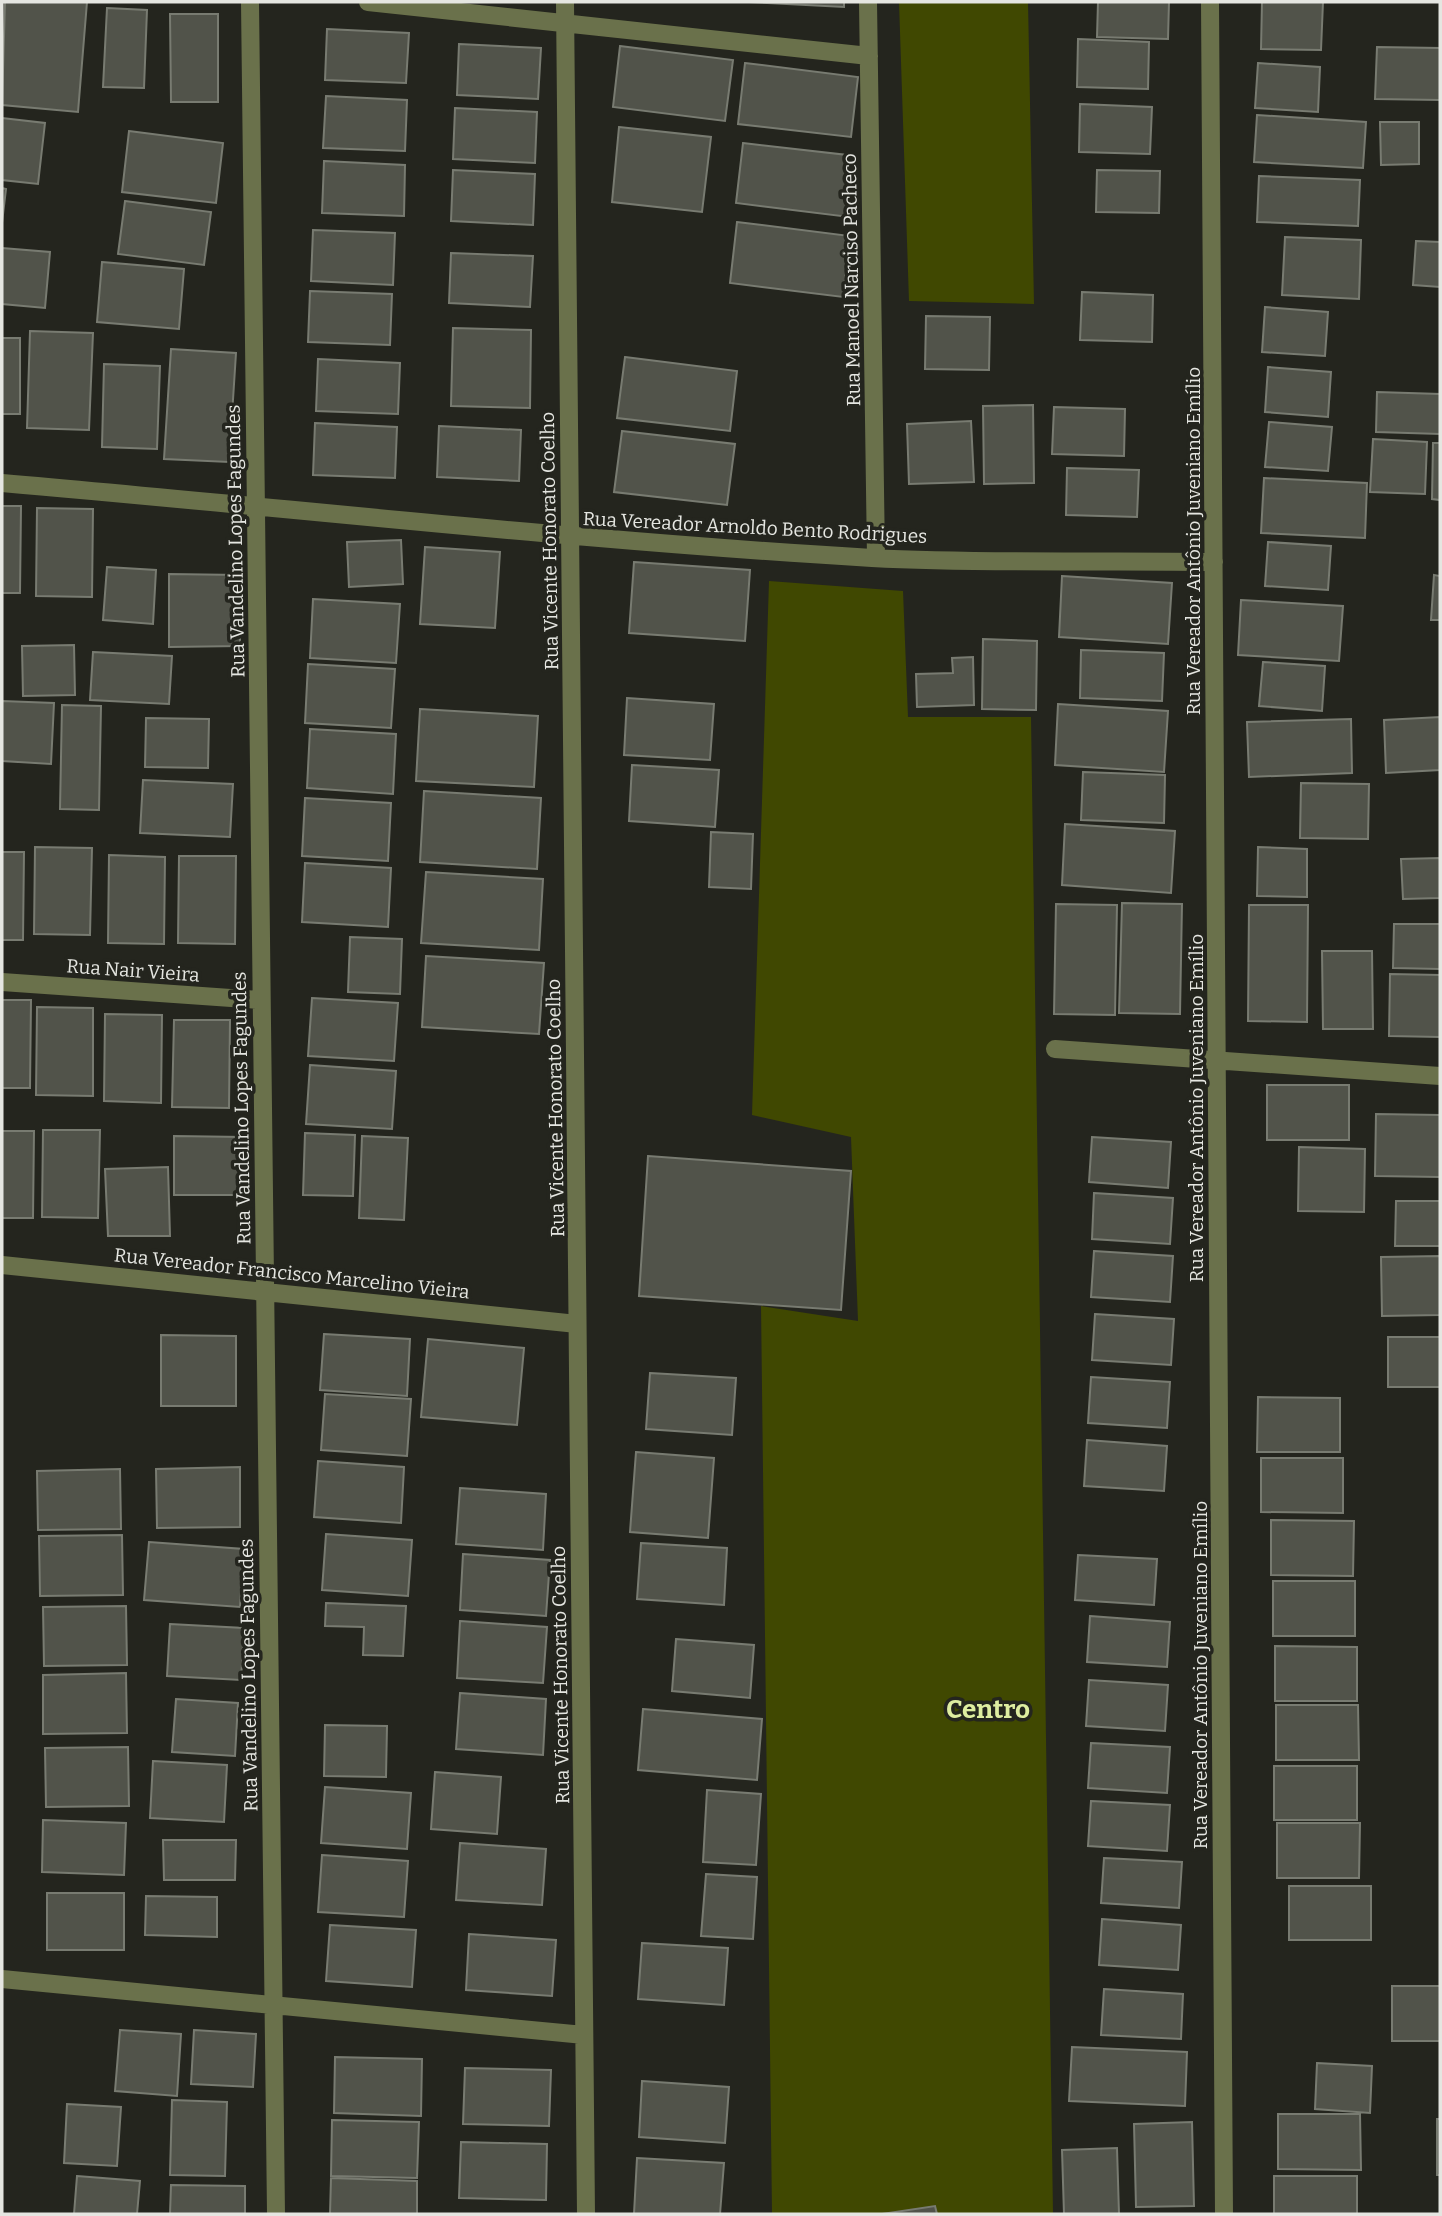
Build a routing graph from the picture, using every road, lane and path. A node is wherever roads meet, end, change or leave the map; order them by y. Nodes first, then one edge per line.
1 (250, 2) edge
2 (368, 2) edge
3 (565, 2) edge
4 (868, 2) edge
5 (1210, 2) edge
6 (565, 23) junction
7 (869, 56) junction
8 (2, 483) edge
9 (256, 505) junction
10 (570, 537) junction
11 (876, 558) junction
12 (1214, 562) junction
13 (2, 982) edge
14 (261, 1000) junction
15 (1055, 1049) dead end
16 (1217, 1059) junction
17 (1440, 1076) edge
18 (2, 1265) edge
19 (264, 1292) junction
20 (578, 1324) junction
21 (2, 1979) edge
22 (274, 2005) junction
23 (584, 2035) junction
24 (276, 2214) edge
25 (586, 2214) edge
26 (1224, 2214) edge

1 - 9 street, Rua Vandelino Lopes Fagundes
2 - 6 street
3 - 6 street, Rua Vicente Honorato Coelho
4 - 7 street, Rua Manoel Narciso Pacheco
5 - 12 street, Rua Vereador Antônio Juveniano Emílio
6 - 7 street
6 - 10 street, Rua Vicente Honorato Coelho
7 - 11 street, Rua Manoel Narciso Pacheco
8 - 9 street, Rua Vereador Arnoldo Bento Rodrigues
9 - 10 street, Rua Vereador Arnoldo Bento Rodrigues
9 - 14 street, Rua Vandelino Lopes Fagundes
10 - 11 street, Rua Vereador Arnoldo Bento Rodrigues
10 - 20 street, Rua Vicente Honorato Coelho
11 - 12 street, Rua Vereador Arnoldo Bento Rodrigues
12 - 16 street, Rua Vereador Antônio Juveniano Emílio
13 - 14 street, Rua Nair Vieira
14 - 19 street, Rua Vandelino Lopes Fagundes
15 - 16 street
16 - 17 street
16 - 26 street, Rua Vereador Antônio Juveniano Emílio
18 - 19 street, Rua Vereador Francisco Marcelino Vieira
19 - 20 street, Rua Vereador Francisco Marcelino Vieira
19 - 22 street, Rua Vandelino Lopes Fagundes
20 - 23 street, Rua Vicente Honorato Coelho
21 - 22 street
22 - 23 street
22 - 24 street, Rua Vandelino Lopes Fagundes
23 - 25 street, Rua Vicente Honorato Coelho

